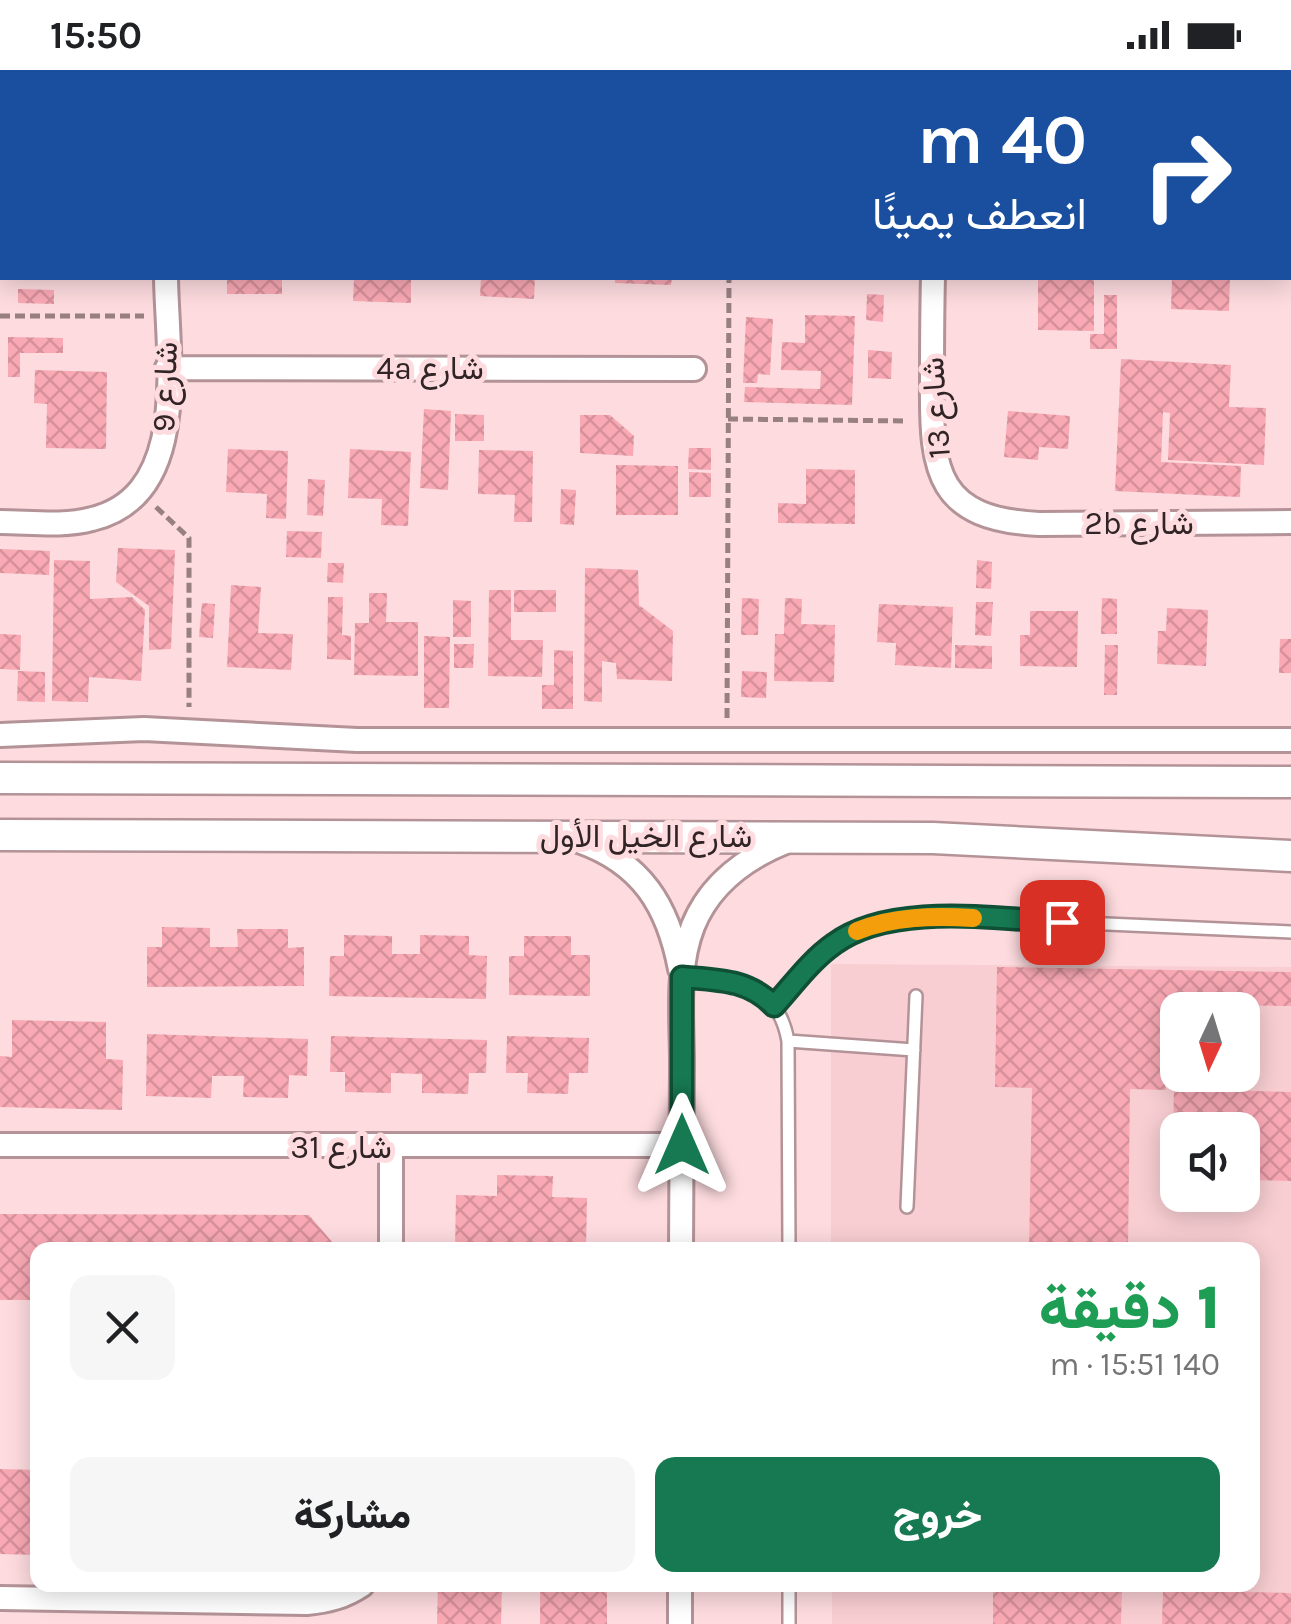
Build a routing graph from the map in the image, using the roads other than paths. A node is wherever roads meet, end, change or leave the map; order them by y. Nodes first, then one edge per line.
1 (166, 280) edge
2 (932, 280) edge
3 (167, 368) junction
4 (694, 369) dead end
5 (987, 516) joint
6 (0, 522) edge
7 (1291, 522) edge
8 (0, 735) edge
9 (1291, 740) edge
10 (0, 778) edge
11 (1291, 782) edge
12 (0, 835) edge
13 (801, 836) junction
14 (568, 837) junction
15 (1291, 856) edge
16 (1291, 932) edge
17 (682, 977) junction
18 (916, 996) dead end
19 (774, 1006) junction
20 (788, 1041) junction
21 (914, 1050) junction
22 (0, 1145) edge
23 (682, 1145) junction
24 (391, 1147) junction
25 (907, 1208) dead end
26 (391, 1242) edge
27 (681, 1242) edge
28 (789, 1242) edge
29 (347, 1592) edge
30 (680, 1592) edge
31 (789, 1592) edge
32 (0, 1598) edge
33 (306, 1613) edge
34 (680, 1624) edge
35 (789, 1624) edge

1 - 3 street, شارع 9
2 - 5 street, شارع 13
3 - 4 street, 4a شارع
3 - 6 street, شارع 9
5 - 7 street, 2b شارع
8 - 9 street
10 - 11 main road, شارع الخيل الأول
12 - 14 main road, شارع الخيل الأول
13 - 14 main road, شارع الخيل الأول
13 - 15 main road, شارع الخيل الأول
13 - 17 street
14 - 17 street
16 - 19 lane
17 - 19 lane
17 - 23 street
18 - 21 lane
19 - 20 lane
20 - 21 lane
20 - 28 lane
21 - 25 lane
22 - 24 street, شارع 31
23 - 24 street, شارع 31
23 - 27 street
24 - 26 street
29 - 33 street
30 - 34 street
31 - 35 lane
32 - 33 street

